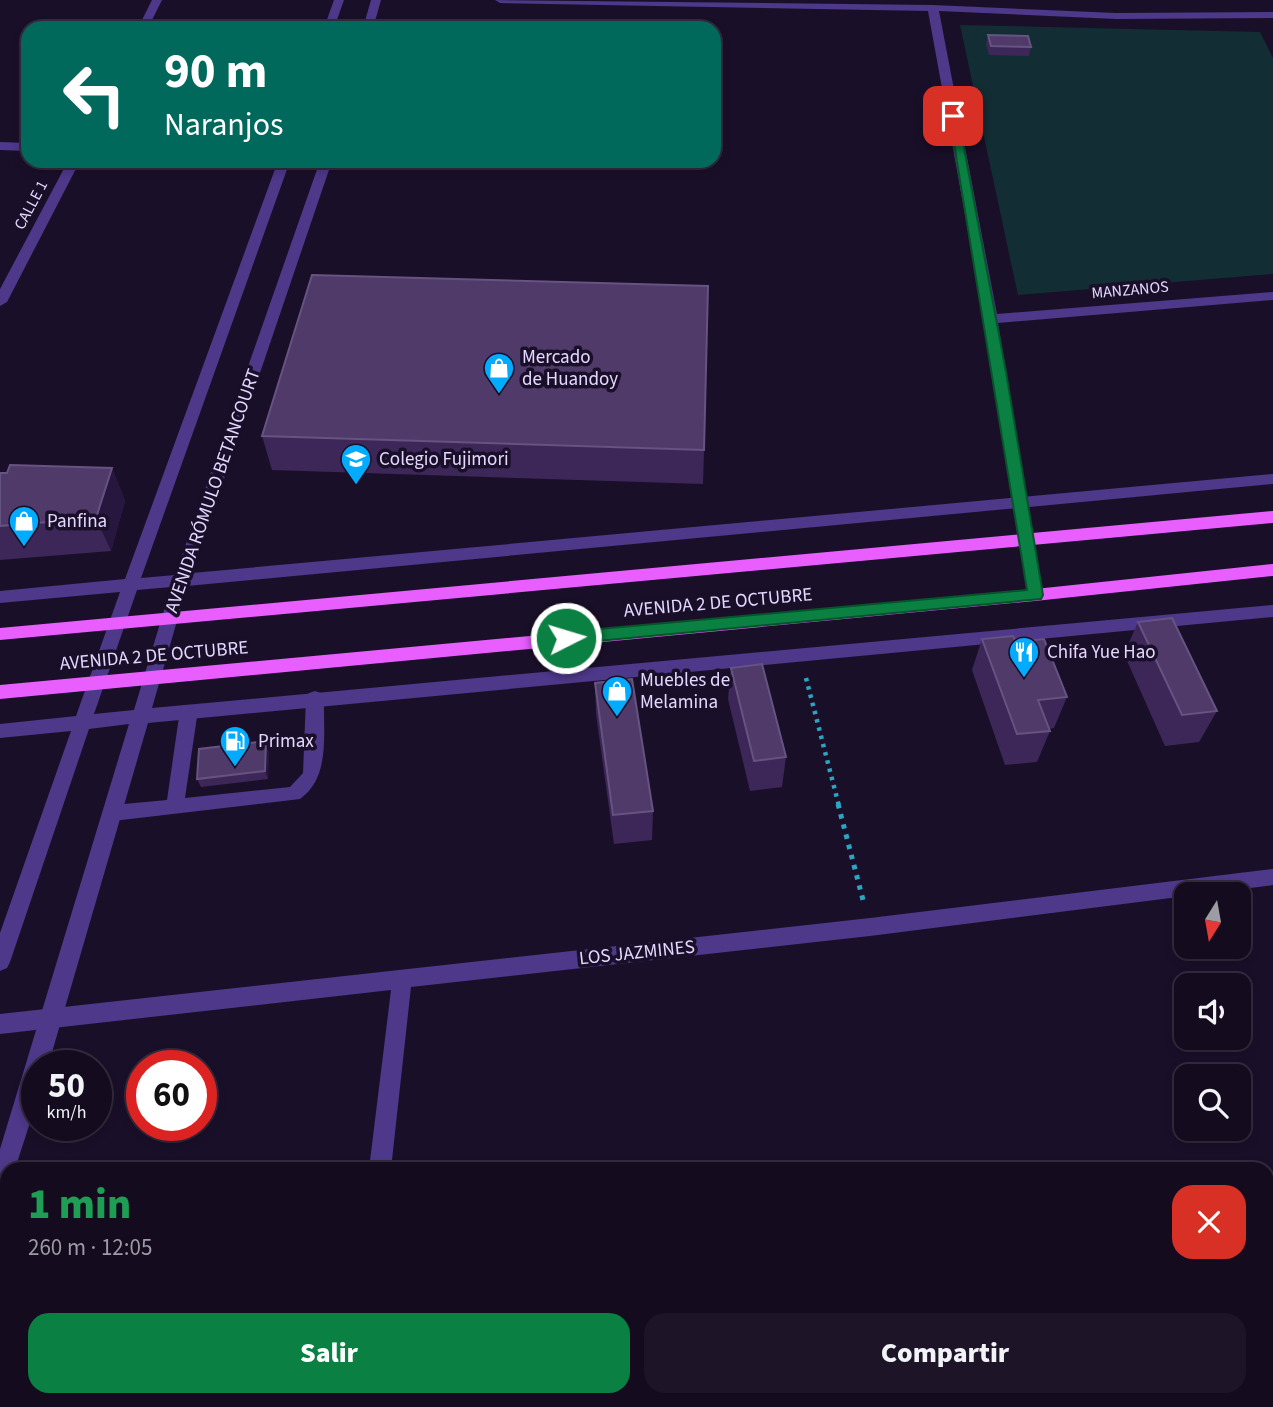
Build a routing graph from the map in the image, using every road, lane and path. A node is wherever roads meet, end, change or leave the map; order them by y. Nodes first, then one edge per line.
1 (157, 0) edge
2 (339, 0) edge
3 (376, 0) edge
4 (500, 0) edge
5 (933, 8) junction
6 (1272, 17) edge
7 (146, 21) edge
8 (332, 21) edge
9 (370, 21) edge
10 (0, 146) edge
11 (21, 147) edge
12 (70, 168) edge
13 (281, 168) edge
14 (324, 168) edge
15 (1273, 296) edge
16 (0, 303) edge
17 (991, 319) junction
18 (1273, 479) edge
19 (1022, 503) junction
20 (1273, 517) edge
21 (1029, 542) junction
22 (1273, 570) edge
23 (181, 580) junction
24 (131, 585) junction
25 (1035, 595) junction
26 (0, 597) edge
27 (1273, 611) edge
28 (169, 618) junction
29 (117, 623) junction
30 (0, 634) edge
31 (799, 654) junction
32 (152, 677) junction
33 (96, 682) junction
34 (0, 692) edge
35 (315, 698) junction
36 (189, 710) junction
37 (142, 715) junction
38 (83, 722) junction
39 (0, 731) edge
40 (176, 806) junction
41 (113, 813) junction
42 (1273, 877) edge
43 (870, 927) junction
44 (0, 962) edge
45 (402, 980) junction
46 (52, 1018) junction
47 (0, 1024) edge
48 (42, 1050) edge
49 (21, 1117) edge
50 (7, 1162) edge
51 (381, 1162) edge

1 - 7 street
2 - 8 street
3 - 9 street
4 - 5 street
5 - 6 street
5 - 17 street
10 - 11 street
12 - 16 street, CALLE 1
13 - 24 street
14 - 23 street, AVENIDA RÓMULO BETANCOURT
15 - 17 street, MANZANOS
17 - 19 street
18 - 19 street
19 - 21 street
19 - 23 street
20 - 21 main road, AVENIDA 2 DE OCTUBRE
21 - 25 street
21 - 28 main road, AVENIDA 2 DE OCTUBRE
22 - 25 main road, AVENIDA 2 DE OCTUBRE
23 - 24 street
23 - 28 street, AVENIDA RÓMULO BETANCOURT
24 - 26 street
24 - 29 street
25 - 32 main road, AVENIDA 2 DE OCTUBRE
27 - 31 street
28 - 29 main road, AVENIDA 2 DE OCTUBRE
28 - 32 street, AVENIDA RÓMULO BETANCOURT
29 - 30 main road, AVENIDA 2 DE OCTUBRE
29 - 33 street
31 - 35 street
31 - 43 path
32 - 33 main road, AVENIDA 2 DE OCTUBRE
32 - 37 street, AVENIDA RÓMULO BETANCOURT
33 - 34 main road, AVENIDA 2 DE OCTUBRE
33 - 38 street
35 - 36 street
35 - 40 street
36 - 37 street
36 - 40 street
37 - 38 street
37 - 41 street, AVENIDA RÓMULO BETANCOURT
38 - 39 street
38 - 44 street
40 - 41 street
41 - 46 street, AVENIDA RÓMULO BETANCOURT
42 - 43 street, LOS JAZMINES
43 - 45 street, LOS JAZMINES
45 - 46 street, LOS JAZMINES
45 - 51 street
46 - 47 street, LOS JAZMINES
46 - 48 street, AVENIDA RÓMULO BETANCOURT
49 - 50 street, AVENIDA RÓMULO BETANCOURT

